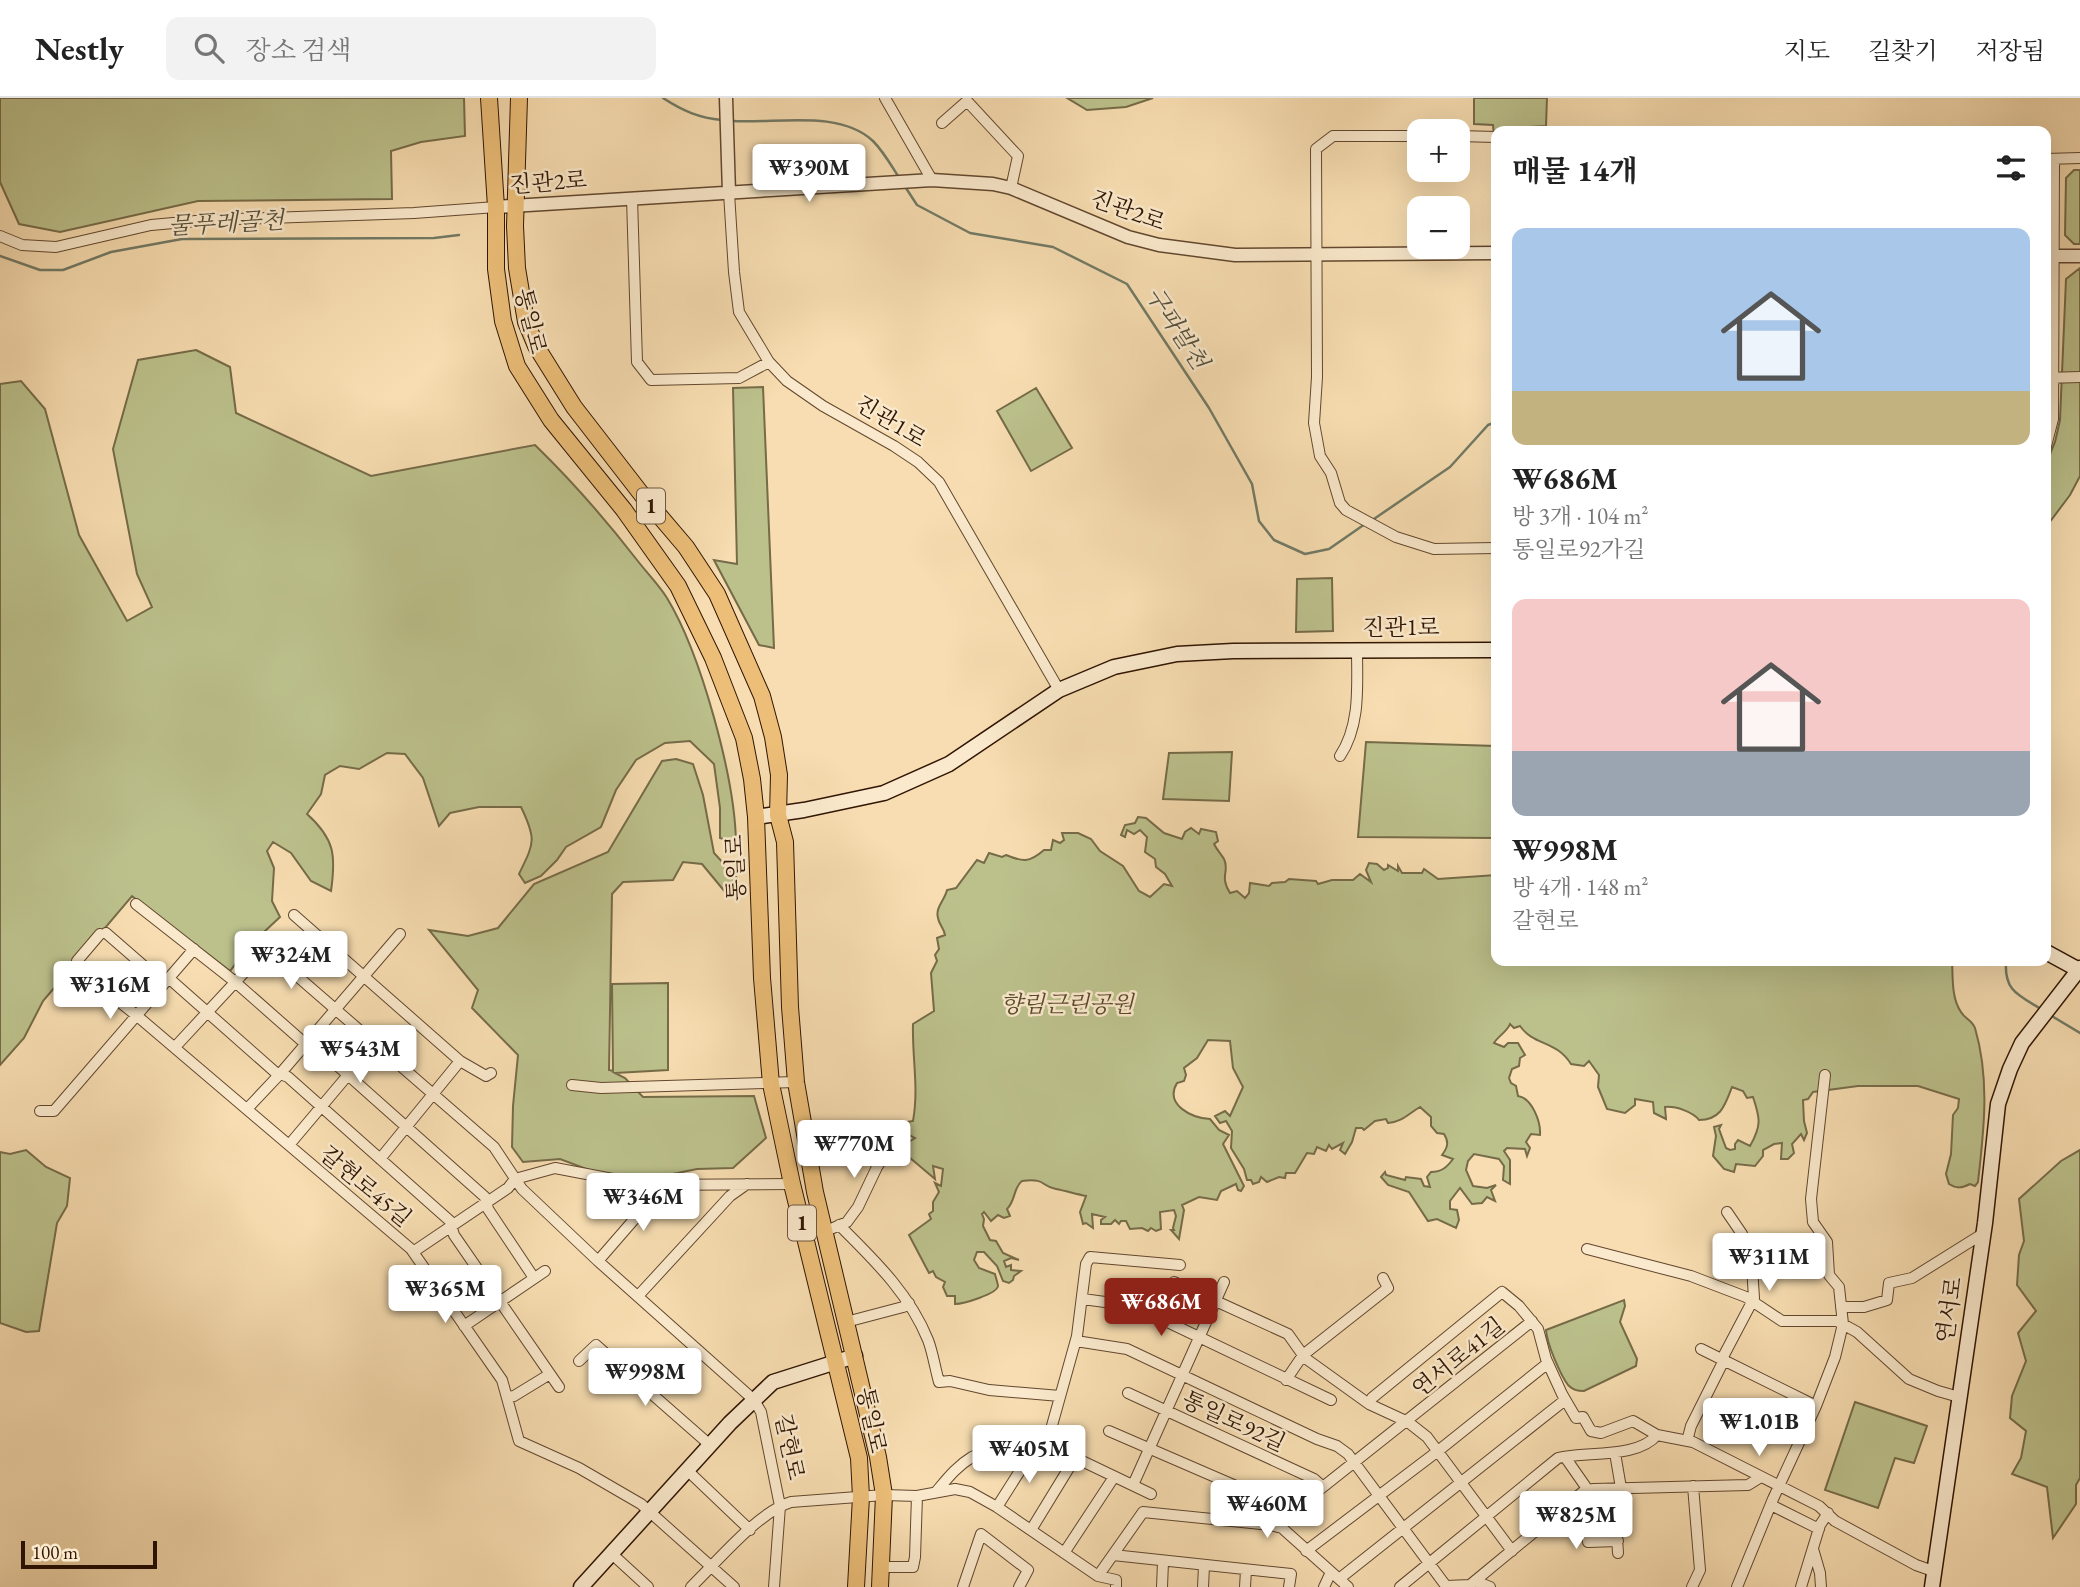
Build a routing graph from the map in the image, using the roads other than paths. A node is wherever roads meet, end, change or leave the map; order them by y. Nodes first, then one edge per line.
1 (489, 98) edge
2 (519, 98) edge
3 (726, 98) edge
4 (885, 98) edge
5 (942, 123) dead end
6 (1407, 136) edge
7 (1470, 136) edge
8 (1491, 137) edge
9 (2080, 158) edge
10 (2051, 159) edge
11 (925, 180) junction
12 (1011, 188) junction
13 (729, 193) junction
14 (632, 198) junction
15 (515, 205) junction
16 (496, 207) junction
17 (0, 236) edge
18 (1491, 253) edge
19 (1315, 255) junction
20 (2051, 256) edge
21 (2080, 256) edge
22 (769, 362) junction
23 (2080, 377) edge
24 (2051, 378) edge
25 (2051, 392) edge
26 (2051, 427) edge
27 (1491, 548) edge
28 (1357, 649) junction
29 (1491, 650) edge
30 (1059, 690) junction
31 (1340, 755) dead end
32 (778, 815) junction
33 (756, 817) junction
34 (136, 904) dead end
35 (294, 915) dead end
36 (400, 934) dead end
37 (194, 948) junction
38 (2051, 956) edge
39 (2080, 970) edge
40 (365, 975) junction
41 (166, 981) junction
42 (234, 981) junction
43 (335, 1009) junction
44 (207, 1012) junction
45 (136, 1015) junction
46 (306, 1041) junction
47 (375, 1043) junction
48 (175, 1048) junction
49 (460, 1060) junction
50 (491, 1073) dead end
51 (280, 1074) junction
52 (349, 1075) junction
53 (1825, 1075) dead end
54 (796, 1082) junction
55 (771, 1084) junction
56 (572, 1085) dead end
57 (433, 1093) junction
58 (322, 1107) junction
59 (247, 1109) junction
60 (40, 1111) dead end
61 (406, 1126) junction
62 (893, 1142) dead end
63 (289, 1145) junction
64 (380, 1159) junction
65 (515, 1179) junction
66 (747, 1184) junction
67 (792, 1184) junction
68 (664, 1185) junction
69 (486, 1202) junction
70 (1727, 1212) dead end
71 (452, 1226) junction
72 (833, 1228) junction
73 (1984, 1233) junction
74 (1587, 1249) dead end
75 (413, 1252) junction
76 (598, 1261) junction
77 (1180, 1265) dead end
78 (545, 1272) dead end
79 (534, 1278) junction
80 (1383, 1278) dead end
81 (1174, 1282) dead end
82 (1224, 1282) dead end
83 (638, 1296) junction
84 (1083, 1299) junction
85 (499, 1301) junction
86 (1215, 1301) junction
87 (1752, 1301) junction
88 (909, 1303) junction
89 (1841, 1307) junction
90 (1532, 1321) junction
91 (846, 1322) junction
92 (1843, 1324) junction
93 (464, 1326) junction
94 (1198, 1339) junction
95 (1076, 1341) junction
96 (1701, 1349) dead end
97 (1303, 1355) junction
98 (855, 1356) junction
99 (1724, 1360) junction
100 (579, 1361) dead end
101 (836, 1362) junction
102 (1548, 1363) junction
103 (550, 1374) junction
104 (1182, 1376) junction
105 (1286, 1380) junction
106 (559, 1387) dead end
107 (1128, 1393) dead end
108 (1060, 1396) junction
109 (508, 1397) junction
110 (1959, 1397) junction
111 (754, 1400) junction
112 (1331, 1400) dead end
113 (1565, 1400) junction
114 (1369, 1404) junction
115 (1816, 1406) junction
116 (1166, 1412) junction
117 (1408, 1422) junction
118 (1109, 1431) dead end
119 (1657, 1435) junction
120 (1687, 1441) junction
121 (710, 1445) junction
122 (1035, 1447) junction
123 (1046, 1447) junction
124 (1150, 1448) junction
125 (1438, 1451) junction
126 (1615, 1453) junction
127 (1565, 1457) junction
128 (1075, 1458) junction
129 (1353, 1462) junction
130 (687, 1470) junction
131 (1114, 1476) junction
132 (1761, 1477) junction
133 (1461, 1482) junction
134 (1133, 1485) junction
135 (1693, 1486) junction
136 (1780, 1486) junction
137 (1323, 1487) junction
138 (1617, 1488) junction
139 (1588, 1490) junction
140 (936, 1492) junction
141 (1151, 1493) dead end
142 (884, 1495) junction
143 (917, 1496) junction
144 (1379, 1496) junction
145 (861, 1497) junction
146 (1266, 1499) dead end
147 (1568, 1505) junction
148 (1771, 1505) junction
149 (780, 1506) junction
150 (997, 1507) junction
151 (650, 1512) junction
152 (1828, 1513) junction
153 (1486, 1516) junction
154 (1271, 1525) junction
155 (1402, 1528) junction
156 (1819, 1529) junction
157 (750, 1530) junction
158 (1031, 1530) junction
159 (1618, 1541) junction
160 (1813, 1549) junction
161 (1512, 1550) junction
162 (1306, 1551) junction
163 (1064, 1553) junction
164 (1618, 1553) dead end
165 (612, 1554) junction
166 (1113, 1555) junction
167 (1163, 1562) junction
168 (1430, 1564) junction
169 (1203, 1566) junction
170 (712, 1567) junction
171 (881, 1567) junction
172 (1246, 1570) junction
173 (1933, 1571) junction
174 (1335, 1575) junction
175 (1098, 1577) junction
176 (1475, 1581) junction
177 (1696, 1585) edge
178 (1462, 1586) edge
179 (581, 1587) edge
180 (648, 1587) edge
181 (691, 1587) edge
182 (734, 1587) edge
183 (775, 1587) edge
184 (856, 1587) edge
185 (880, 1587) edge
186 (963, 1587) edge
187 (1019, 1587) edge
188 (1116, 1587) edge
189 (1162, 1587) edge
190 (1203, 1587) edge
191 (1245, 1587) edge
192 (1289, 1587) edge
193 (1324, 1587) edge
194 (1348, 1587) edge
195 (1399, 1587) edge
196 (1490, 1587) edge
197 (1737, 1587) edge
198 (1801, 1587) edge
199 (1821, 1587) edge
200 (1932, 1587) edge

1 - 16 main road, 통일로 / 1
2 - 15 main road, 통일로 / 1
3 - 13 street
4 - 11 street
5 - 12 street
6 - 19 street
7 - 8 street
9 - 10 street
11 - 12 street, 진관2로
11 - 13 street, 진관2로
12 - 19 street, 진관2로
13 - 14 street, 진관2로
13 - 22 street, 진관1로
14 - 15 street, 진관2로
14 - 22 street
15 - 16 street, 진관2로
15 - 32 main road, 통일로 / 1
16 - 17 street
16 - 33 main road, 통일로 / 1
18 - 19 street, 진관2로
19 - 27 street
20 - 21 street
22 - 30 street, 진관1로
23 - 24 street
25 - 26 street
28 - 29 main road, 진관1로
28 - 30 main road, 진관1로
28 - 31 street
30 - 32 main road, 진관1로
32 - 33 main road, 진관1로
32 - 54 main road, 통일로 / 1
33 - 55 main road, 통일로 / 1
34 - 37 street
35 - 40 street
36 - 40 street
37 - 41 street
37 - 42 street
38 - 39 main road
39 - 73 main road, 연서로
40 - 43 street
40 - 49 street
41 - 44 street, 갈현로45길
41 - 45 street
41 - 45 street, 갈현로45길
42 - 43 street
42 - 44 street
42 - 46 street
43 - 46 street
43 - 47 street
44 - 48 street
44 - 51 street, 갈현로45길
45 - 48 street, 갈현로45길
45 - 60 street
46 - 51 street
46 - 52 street
47 - 52 street
47 - 57 street
48 - 59 street, 갈현로45길
49 - 50 street
49 - 57 street
51 - 58 street, 갈현로45길
51 - 59 street
52 - 58 street
52 - 61 street
53 - 89 street
54 - 55 street
54 - 72 main road, 통일로 / 1
55 - 56 street
55 - 67 main road, 통일로 / 1
57 - 61 street
57 - 65 street
58 - 63 street, 갈현로45길
58 - 64 street, 갈현로45길
59 - 63 street, 갈현로45길
61 - 64 street
61 - 69 street
62 - 72 street
63 - 75 street, 갈현로45길
64 - 71 street, 갈현로45길
65 - 68 street
65 - 69 street
65 - 76 street
66 - 67 street
66 - 68 street
66 - 83 street
67 - 101 main road, 통일로 / 1
68 - 76 street
69 - 71 street
69 - 79 street
70 - 87 street
71 - 75 street
71 - 85 street, 갈현로45길
72 - 88 street
72 - 91 main road, 통일로 / 1
73 - 89 street
73 - 110 main road, 연서로
74 - 87 street
75 - 93 street, 갈현로45길
76 - 83 street
77 - 84 street
78 - 79 street
79 - 85 street
80 - 97 street
81 - 86 street
82 - 86 street
83 - 111 street
84 - 94 street
84 - 95 street
85 - 93 street
85 - 103 street, 갈현로45길
86 - 94 street
86 - 97 street
87 - 92 street
87 - 99 street
88 - 91 street
88 - 108 street
89 - 92 street
90 - 102 street, 연서로41길
90 - 114 street, 연서로41길
90 - 117 street, 연서로41길
91 - 98 main road, 통일로 / 1
92 - 110 street
92 - 115 street
93 - 109 street, 갈현로45길
94 - 104 street
94 - 105 street
95 - 104 street
95 - 108 street
96 - 99 street
97 - 105 street
97 - 114 street
98 - 101 main road, 갈현로
98 - 142 main road, 통일로 / 1
99 - 115 street
99 - 120 street
100 - 121 street
101 - 111 main road, 갈현로
101 - 145 main road, 통일로 / 1
102 - 113 street, 연서로41길
102 - 125 street
103 - 106 street, 갈현로45길
103 - 109 street
104 - 116 street
104 - 129 street
105 - 112 street
107 - 116 street, 통일로92길
108 - 123 street
109 - 151 street, 갈현로45길
110 - 173 main road, 연서로
111 - 121 main road, 갈현로
111 - 149 street, 갈현로
113 - 119 street, 연서로41길
113 - 133 street
114 - 117 street
115 - 136 street
116 - 124 street
116 - 137 street, 통일로92길
117 - 125 street
117 - 129 street
118 - 124 street
119 - 120 street, 연서로41길
119 - 126 street
120 - 132 street, 연서로41길
121 - 130 main road, 갈현로
122 - 123 street
122 - 140 street
122 - 150 street
123 - 128 street
124 - 134 street
124 - 146 street
125 - 133 street
125 - 144 street
126 - 127 street
126 - 138 street
127 - 139 street
127 - 153 street
128 - 131 street
128 - 158 street
129 - 137 street
129 - 144 street
130 - 151 main road, 갈현로
130 - 157 street
131 - 134 street
131 - 163 street
132 - 135 street
132 - 136 street, 연서로41길
133 - 153 street
133 - 155 street
134 - 141 street
135 - 138 street
135 - 177 street
136 - 148 street
136 - 152 street, 연서로41길
137 - 154 street
138 - 139 street
138 - 159 street
139 - 147 street
140 - 143 street
140 - 150 street
142 - 143 street
142 - 145 street
142 - 171 main road, 통일로 / 1
143 - 171 street
144 - 155 street
144 - 162 street
145 - 149 street
145 - 184 main road, 통일로 / 1
147 - 159 street
147 - 161 street
148 - 156 street
148 - 197 street
149 - 157 street
149 - 183 street, 갈현로
150 - 158 street
151 - 165 main road, 갈현로
151 - 170 street
152 - 156 street
152 - 173 street, 연서로41길
153 - 161 street
153 - 168 street
154 - 162 street
154 - 166 street
155 - 168 street
155 - 174 street
156 - 160 street
157 - 170 street
158 - 163 street
159 - 164 street
160 - 198 street
160 - 199 street
161 - 176 street
162 - 174 street
163 - 175 street
165 - 179 main road, 갈현로
165 - 180 street
166 - 167 street
166 - 175 street
167 - 169 street
167 - 189 street
168 - 178 street
168 - 195 street
169 - 172 street
169 - 190 street
170 - 181 street
170 - 182 street
171 - 185 main road, 통일로 / 1
172 - 191 street
172 - 192 street
173 - 200 main road, 연서로
174 - 193 street
174 - 194 street
175 - 188 street
176 - 178 street
176 - 196 street
186 - 187 street

